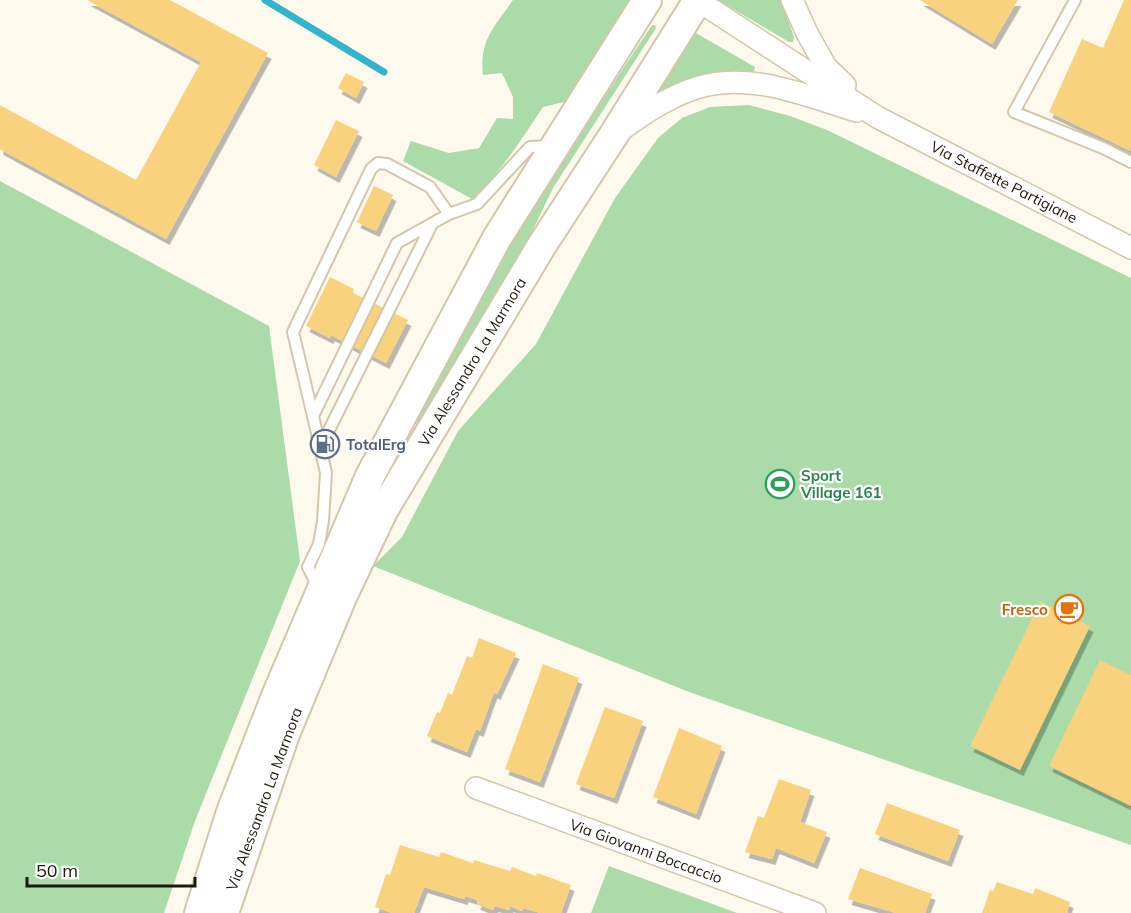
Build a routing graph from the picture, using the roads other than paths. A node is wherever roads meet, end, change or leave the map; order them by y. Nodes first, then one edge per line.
1 (647, 0) edge
2 (697, 0) edge
3 (792, 0) edge
4 (1075, 0) edge
5 (878, 117) junction
6 (613, 136) junction
7 (554, 146) junction
8 (1131, 162) edge
9 (449, 214) junction
10 (432, 224) junction
11 (1131, 248) edge
12 (313, 416) junction
13 (320, 448) junction
14 (320, 592) junction
15 (476, 788) dead end
16 (199, 913) edge
17 (224, 913) edge
18 (815, 913) edge

1 - 7 main road, Via Alessandro La Marmora
2 - 5 street, Via Staffette Partigiane
2 - 6 main road, Via Alessandro La Marmora
3 - 5 street, Via Staffette Partigiane
4 - 8 lane
5 - 6 street
5 - 11 street, Via Staffette Partigiane
6 - 17 main road, Via Alessandro La Marmora
7 - 9 lane
7 - 14 main road, Via Alessandro La Marmora
9 - 10 lane
9 - 12 lane
10 - 12 lane
10 - 13 lane
12 - 13 lane
13 - 14 lane
14 - 16 main road, Via Alessandro La Marmora
15 - 18 street, Via Giovanni Boccaccio

